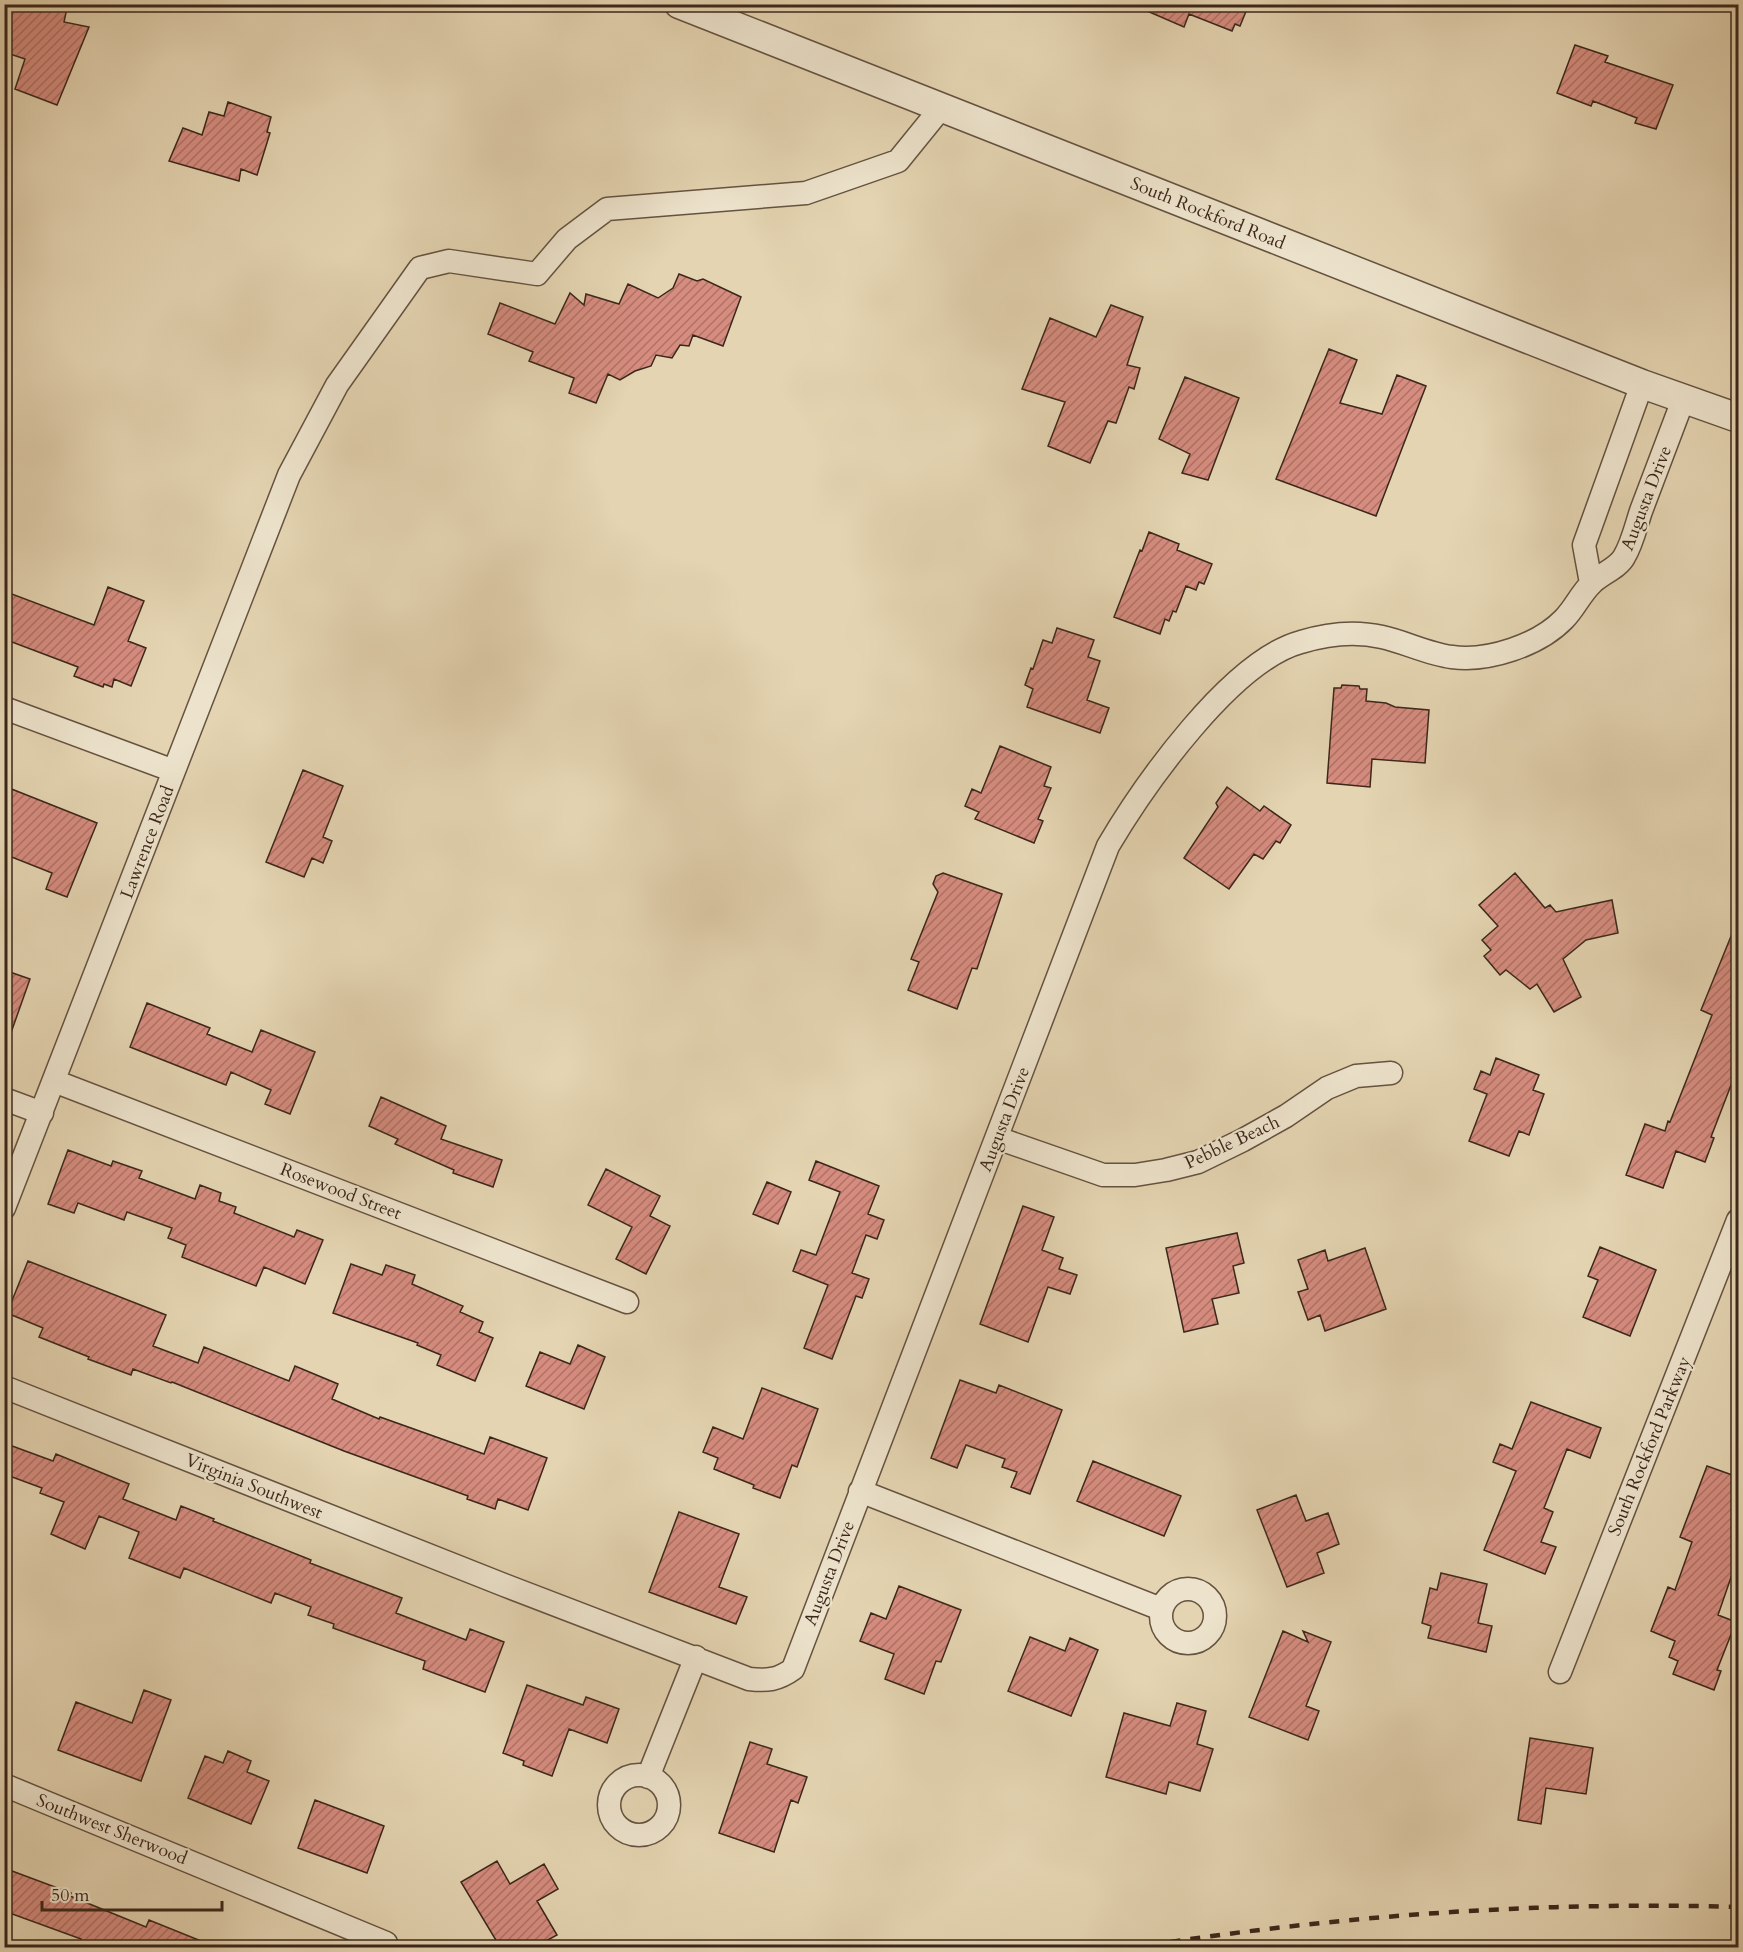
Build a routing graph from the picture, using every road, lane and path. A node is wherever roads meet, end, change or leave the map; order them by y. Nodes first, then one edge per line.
1 (679, 4) edge
2 (941, 108) junction
3 (1642, 384) junction
4 (1683, 400) junction
5 (1738, 418) edge
6 (1591, 583) junction
7 (4, 708) edge
8 (174, 771) junction
9 (1391, 1073) dead end
10 (54, 1081) junction
11 (4, 1099) edge
12 (42, 1113) junction
13 (997, 1138) junction
14 (4, 1208) edge
15 (1738, 1220) edge
16 (627, 1302) dead end
17 (4, 1387) edge
18 (860, 1491) junction
19 (504, 1585) joint
20 (1161, 1609) dead end
21 (696, 1657) junction
22 (1560, 1672) dead end
23 (648, 1777) dead end
24 (4, 1785) edge
25 (386, 1943) dead end

1 - 2 street, South Rockford Road
2 - 3 street, South Rockford Road
2 - 8 street, Lawrence Road
3 - 4 street, South Rockford Road
3 - 6 street
4 - 5 street, South Rockford Road
4 - 6 street, Augusta Drive
6 - 13 street, Augusta Drive
7 - 8 street
8 - 10 street, Lawrence Road
9 - 13 street, Pebble Beach
10 - 12 street, Lawrence Road
10 - 16 street, Rosewood Street
11 - 12 street
12 - 14 street, Lawrence Road
13 - 18 street, Augusta Drive
15 - 22 street, South Rockford Parkway
17 - 19 street, Virginia Southwest
18 - 20 street
18 - 21 street, Augusta Drive
19 - 21 street, Augusta Drive
21 - 23 street
24 - 25 street, Southwest Sherwood

